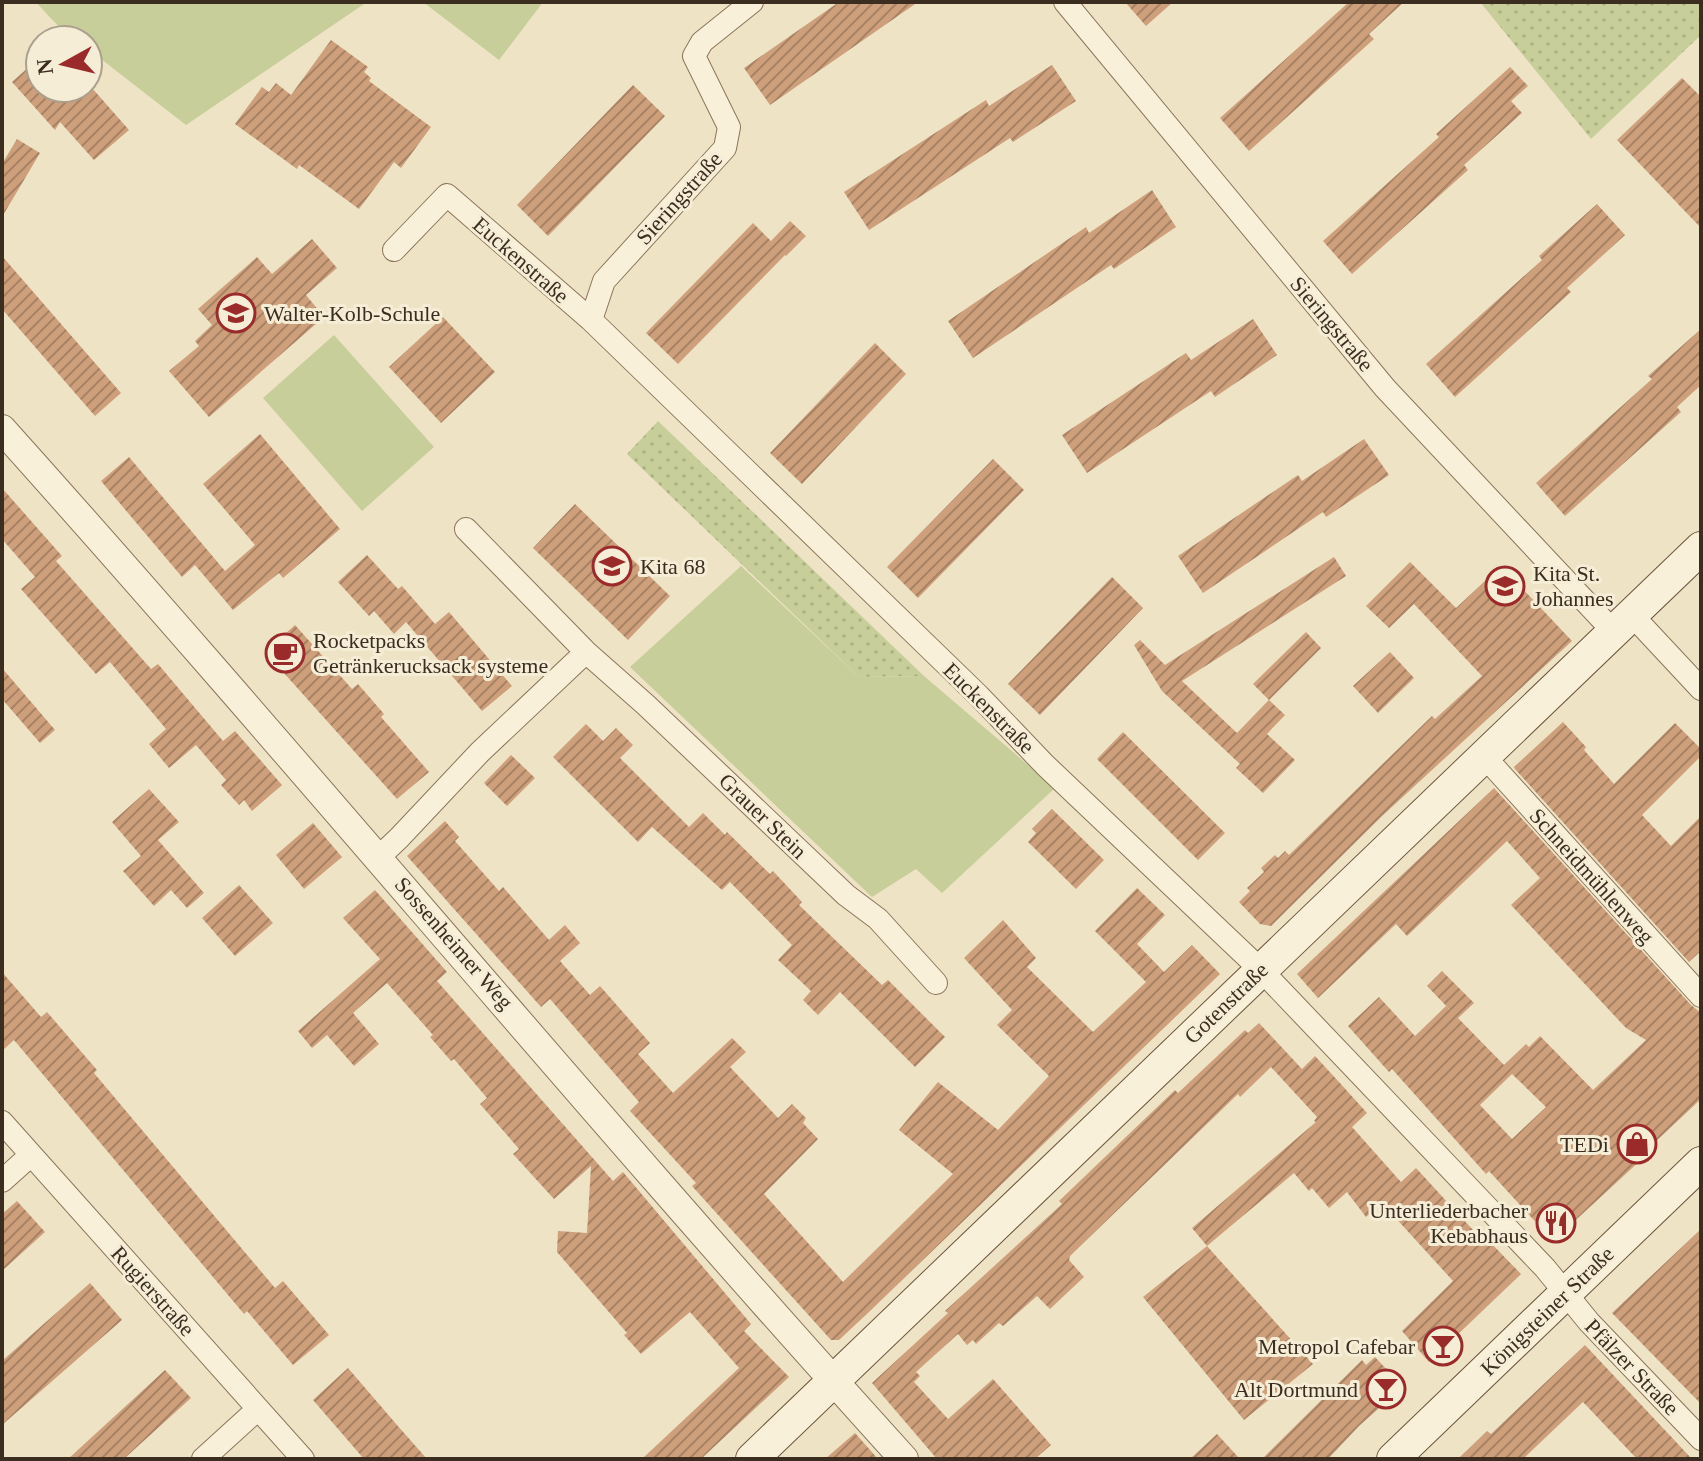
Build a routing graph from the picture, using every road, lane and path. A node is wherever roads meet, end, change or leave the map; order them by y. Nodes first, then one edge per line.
1 (752, 2) edge
2 (1065, 2) edge
3 (394, 250) dead end
4 (591, 320) junction
5 (2, 429) edge
6 (466, 529) dead end
7 (1701, 548) edge
8 (1622, 623) junction
9 (586, 652) junction
10 (1701, 689) edge
11 (1484, 756) junction
12 (379, 857) junction
13 (1261, 970) junction
14 (936, 983) dead end
15 (1701, 996) edge
16 (2, 1122) edge
17 (31, 1155) junction
18 (1701, 1163) edge
19 (2, 1181) edge
20 (1565, 1294) junction
21 (833, 1381) junction
22 (258, 1409) junction
23 (1701, 1439) edge
24 (203, 1459) edge
25 (303, 1459) edge
26 (752, 1459) edge
27 (904, 1459) edge
28 (1393, 1459) edge

1 - 4 street, Sieringstraße
2 - 8 street, Sieringstraße
3 - 4 street, Euckenstraße
4 - 13 street, Euckenstraße
5 - 12 street, Sossenheimer Weg
6 - 9 street, Grauer Stein
7 - 8 main road, Gotenstraße
8 - 10 street, Sieringstraße
8 - 11 main road, Gotenstraße
9 - 12 street
9 - 14 street, Grauer Stein
11 - 13 main road, Gotenstraße
11 - 15 street, Schneidmühlenweg
12 - 21 street, Sossenheimer Weg
13 - 20 street, Euckenstraße
13 - 21 main road, Gotenstraße
16 - 17 street, Rugierstraße
17 - 19 street
17 - 22 street, Rugierstraße
18 - 20 main road, Königsteiner Straße
20 - 23 street, Pfälzer Straße
20 - 28 main road, Königsteiner Straße
21 - 26 main road, Gotenstraße
21 - 27 street, Sossenheimer Weg
22 - 24 street
22 - 25 street, Rugierstraße

